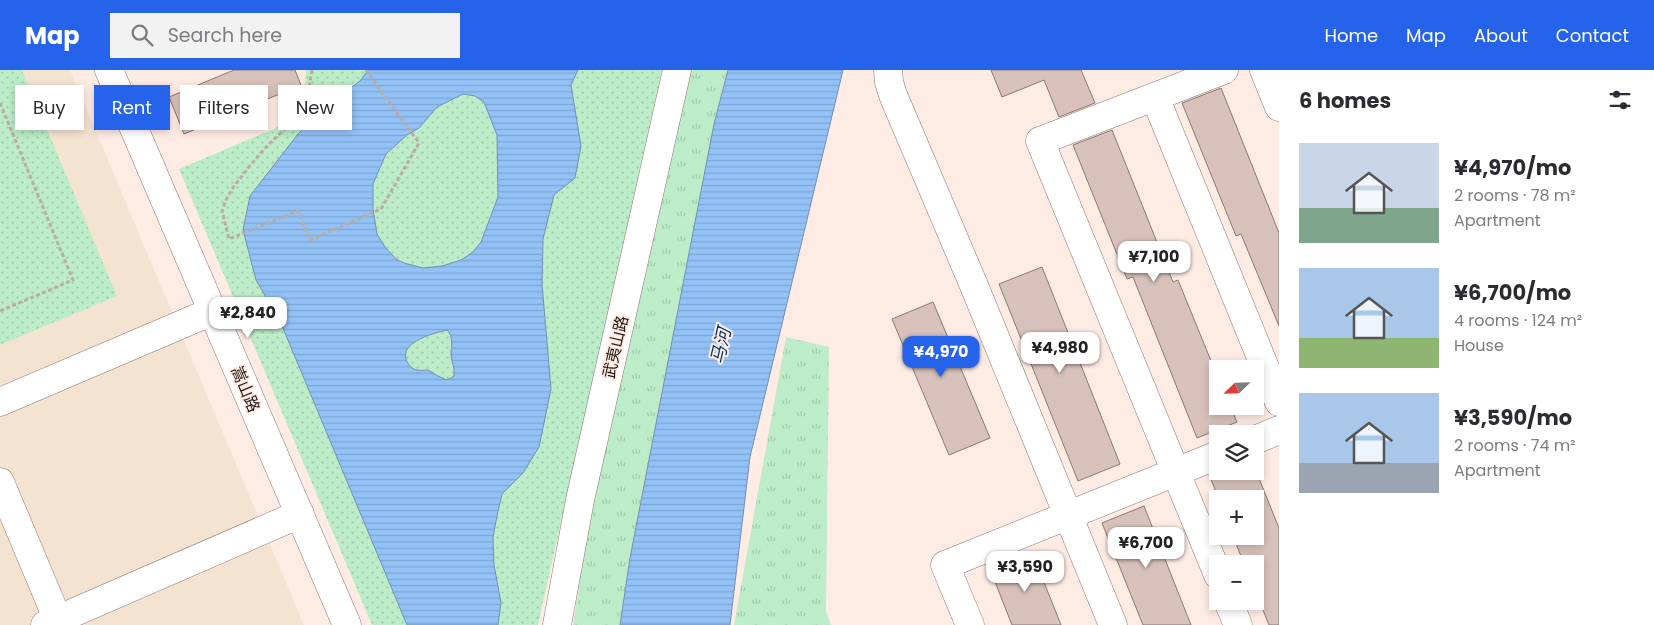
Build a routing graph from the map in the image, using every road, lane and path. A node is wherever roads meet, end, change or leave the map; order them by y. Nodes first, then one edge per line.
1 (109, 70) edge
2 (312, 70) edge
3 (366, 70) edge
4 (677, 70) edge
5 (888, 70) edge
6 (1224, 70) edge
7 (1264, 70) edge
8 (1155, 97) junction
9 (0, 103) edge
10 (1279, 108) edge
11 (0, 310) edge
12 (213, 311) junction
13 (0, 402) edge
14 (1279, 402) edge
15 (1279, 430) edge
16 (1264, 436) edge
17 (1209, 459) edge
18 (1176, 472) junction
19 (0, 482) edge
20 (300, 514) junction
21 (1068, 516) junction
22 (1210, 555) edge
23 (1232, 610) edge
24 (54, 623) edge
25 (347, 625) edge
26 (557, 625) edge
27 (970, 625) edge
28 (1114, 625) edge
29 (1238, 625) edge

1 - 12 street, 嵩山路
2 - 3 path
4 - 26 street, 武夷山路
5 - 21 street
6 - 8 street
7 - 10 street
8 - 14 street
8 - 18 street
9 - 11 path
12 - 13 street
12 - 20 street, 嵩山路
15 - 16 street
17 - 18 street
18 - 21 street
18 - 22 street
19 - 24 street
20 - 24 street
20 - 25 street, 嵩山路
21 - 27 street
21 - 28 street
23 - 29 street

